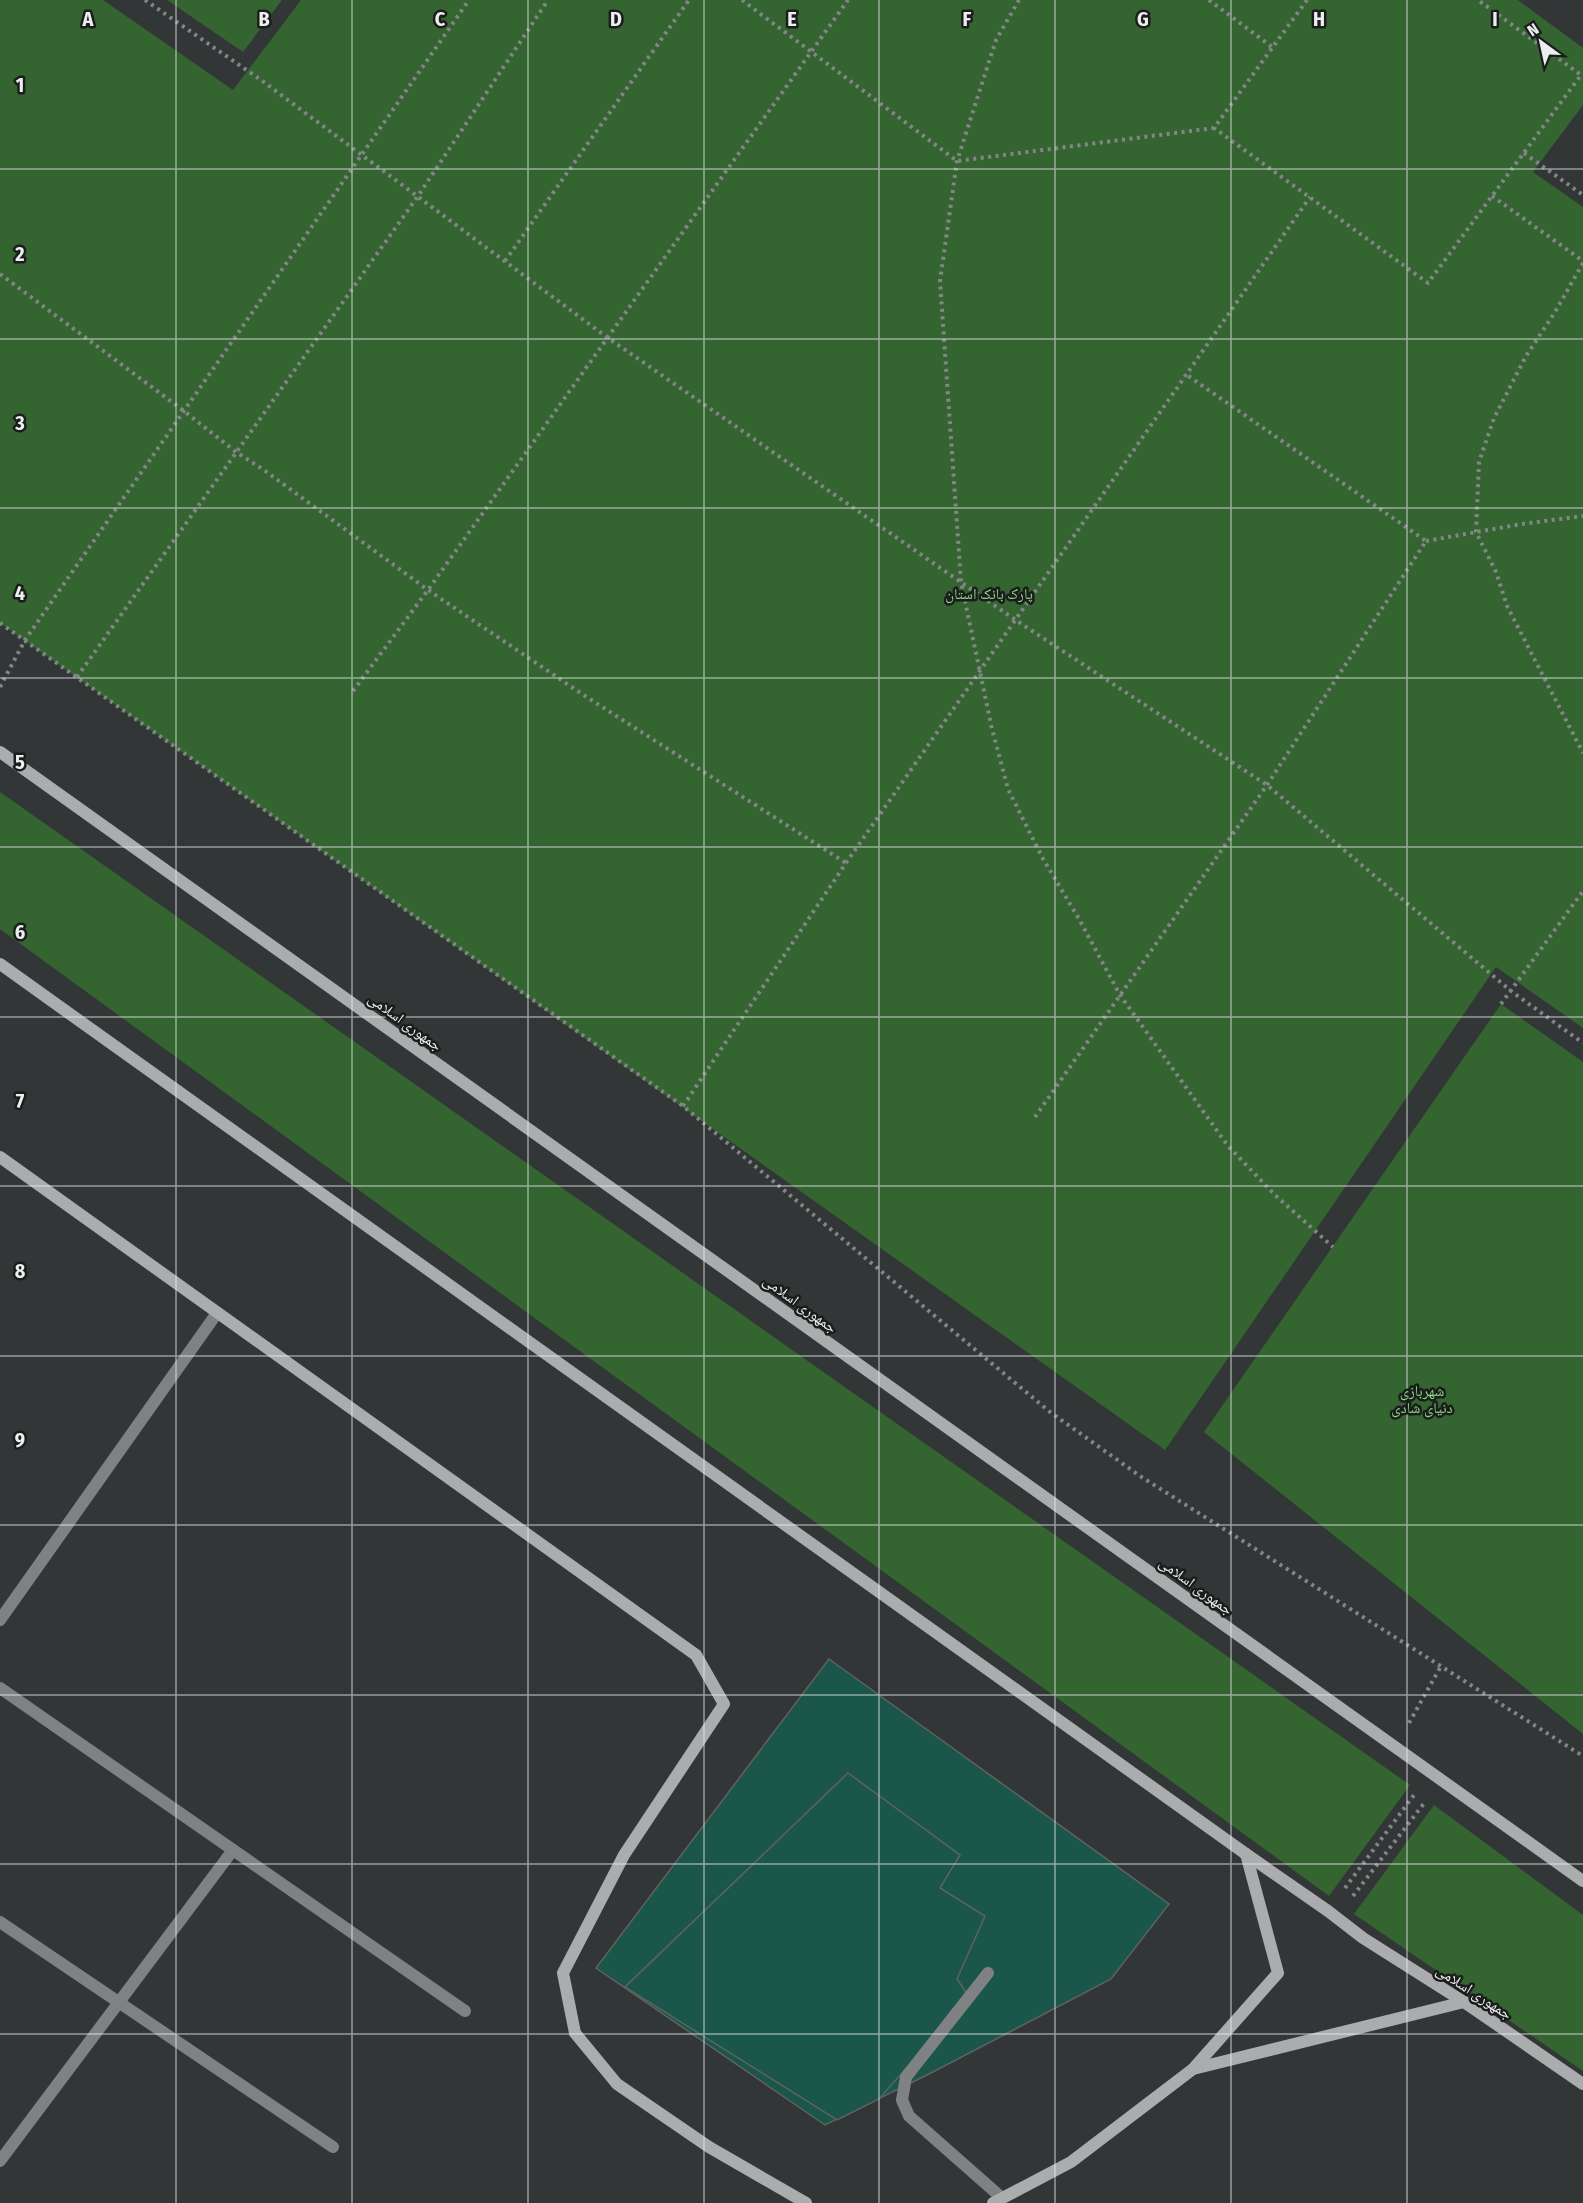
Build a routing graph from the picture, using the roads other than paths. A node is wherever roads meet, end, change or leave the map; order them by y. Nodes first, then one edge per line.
1 (0, 752) edge
2 (0, 964) edge
3 (0, 1157) edge
4 (217, 1313) junction
5 (0, 1620) edge
6 (0, 1688) edge
7 (233, 1850) junction
8 (1246, 1854) junction
9 (1583, 1881) edge
10 (0, 1922) edge
11 (988, 1973) dead end
12 (119, 2002) junction
13 (1464, 2002) junction
14 (465, 2011) dead end
15 (1193, 2069) junction
16 (1583, 2084) edge
17 (333, 2147) dead end
18 (0, 2161) edge
19 (997, 2201) edge
20 (806, 2203) edge

1 - 9 main road, جمهوری اسلامی
2 - 8 main road, جمهوری اسلامی
3 - 4 main road
4 - 5 street
4 - 20 main road
6 - 7 street
7 - 12 street
7 - 14 street
8 - 13 main road, جمهوری اسلامی
8 - 15 main road
10 - 12 street
11 - 19 street
12 - 17 street
12 - 18 street
13 - 15 main road
13 - 16 main road, جمهوری اسلامی
15 - 19 main road

